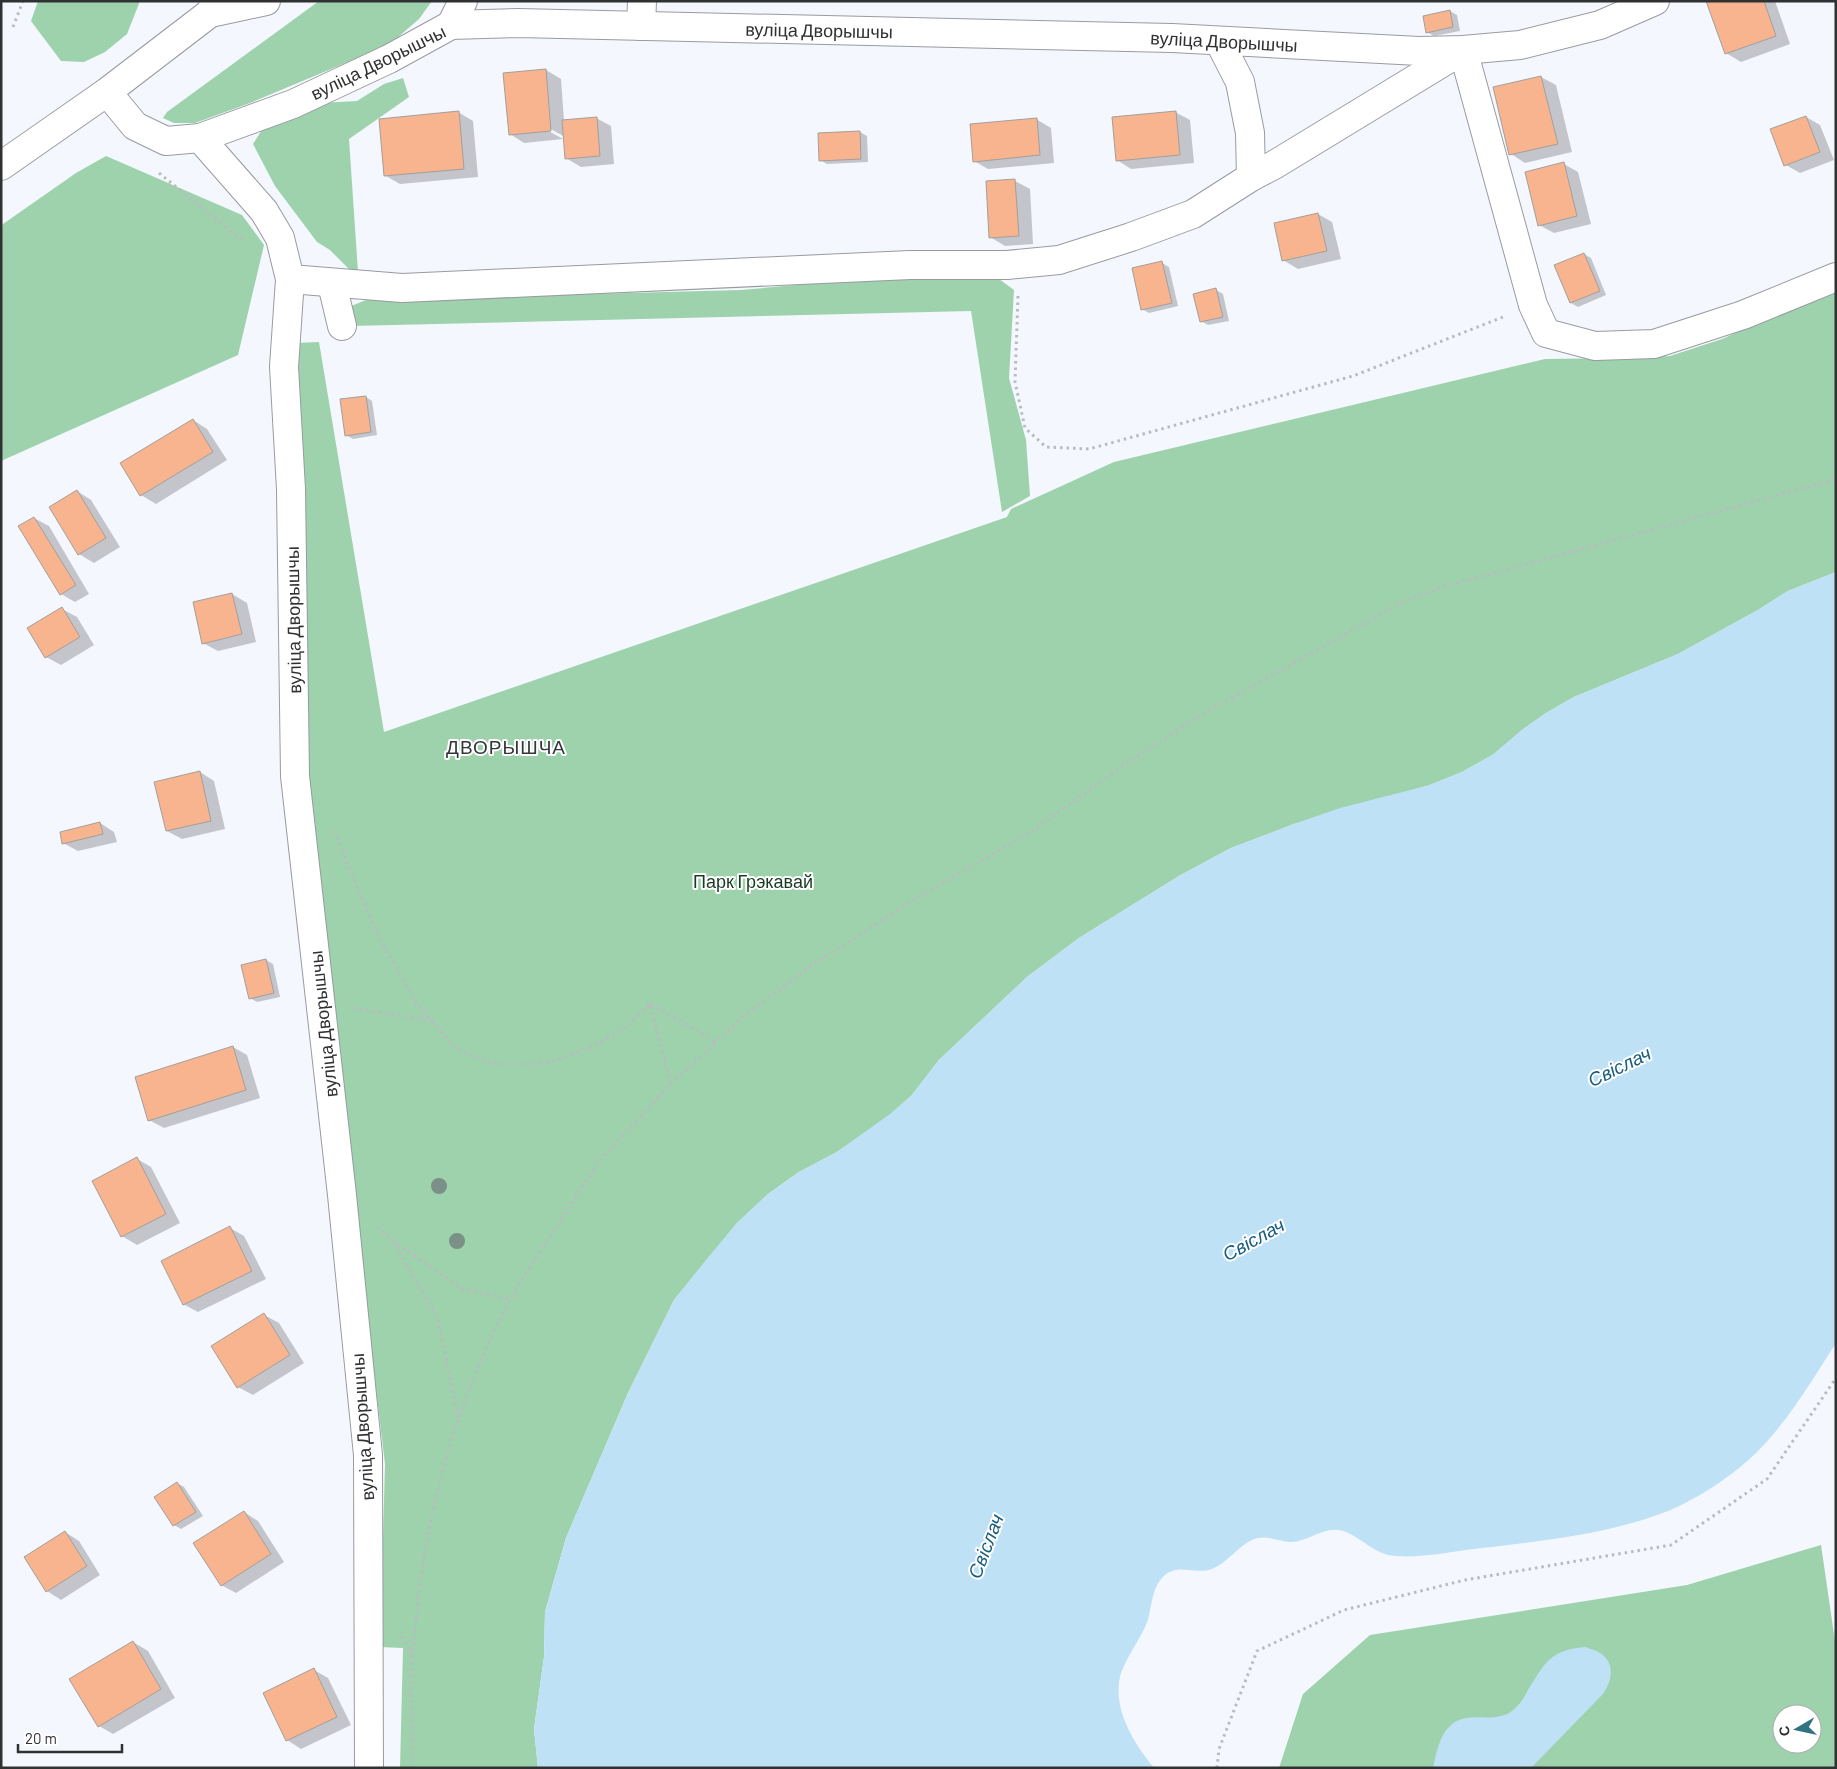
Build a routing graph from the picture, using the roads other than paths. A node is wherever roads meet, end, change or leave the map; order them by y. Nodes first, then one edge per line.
1 (266, 1) edge
2 (1655, 1) edge
3 (210, 5) edge
4 (457, 13) edge
5 (641, 14) edge
6 (1219, 41) junction
7 (1463, 50) junction
8 (107, 92) junction
9 (200, 138) junction
10 (1, 166) edge
11 (1251, 177) junction
12 (1836, 277) edge
13 (290, 279) junction
14 (332, 284) junction
15 (342, 326) dead end
16 (369, 1768) edge

1 - 3 street
2 - 7 street, вуліца Дворышчы
3 - 8 street
4 - 5 street, вуліца Дворышчы
4 - 9 street, вуліца Дворышчы
5 - 6 street, вуліца Дворышчы
6 - 7 street, вуліца Дворышчы
6 - 11 street
7 - 11 street, вуліца Дворышчы
7 - 12 street
8 - 9 street, вуліца Дворышчы
8 - 10 street
9 - 13 street, вуліца Дворышчы
11 - 14 street, вуліца Дворышчы
13 - 14 street, вуліца Дворышчы
13 - 16 street, вуліца Дворышчы
14 - 15 street

